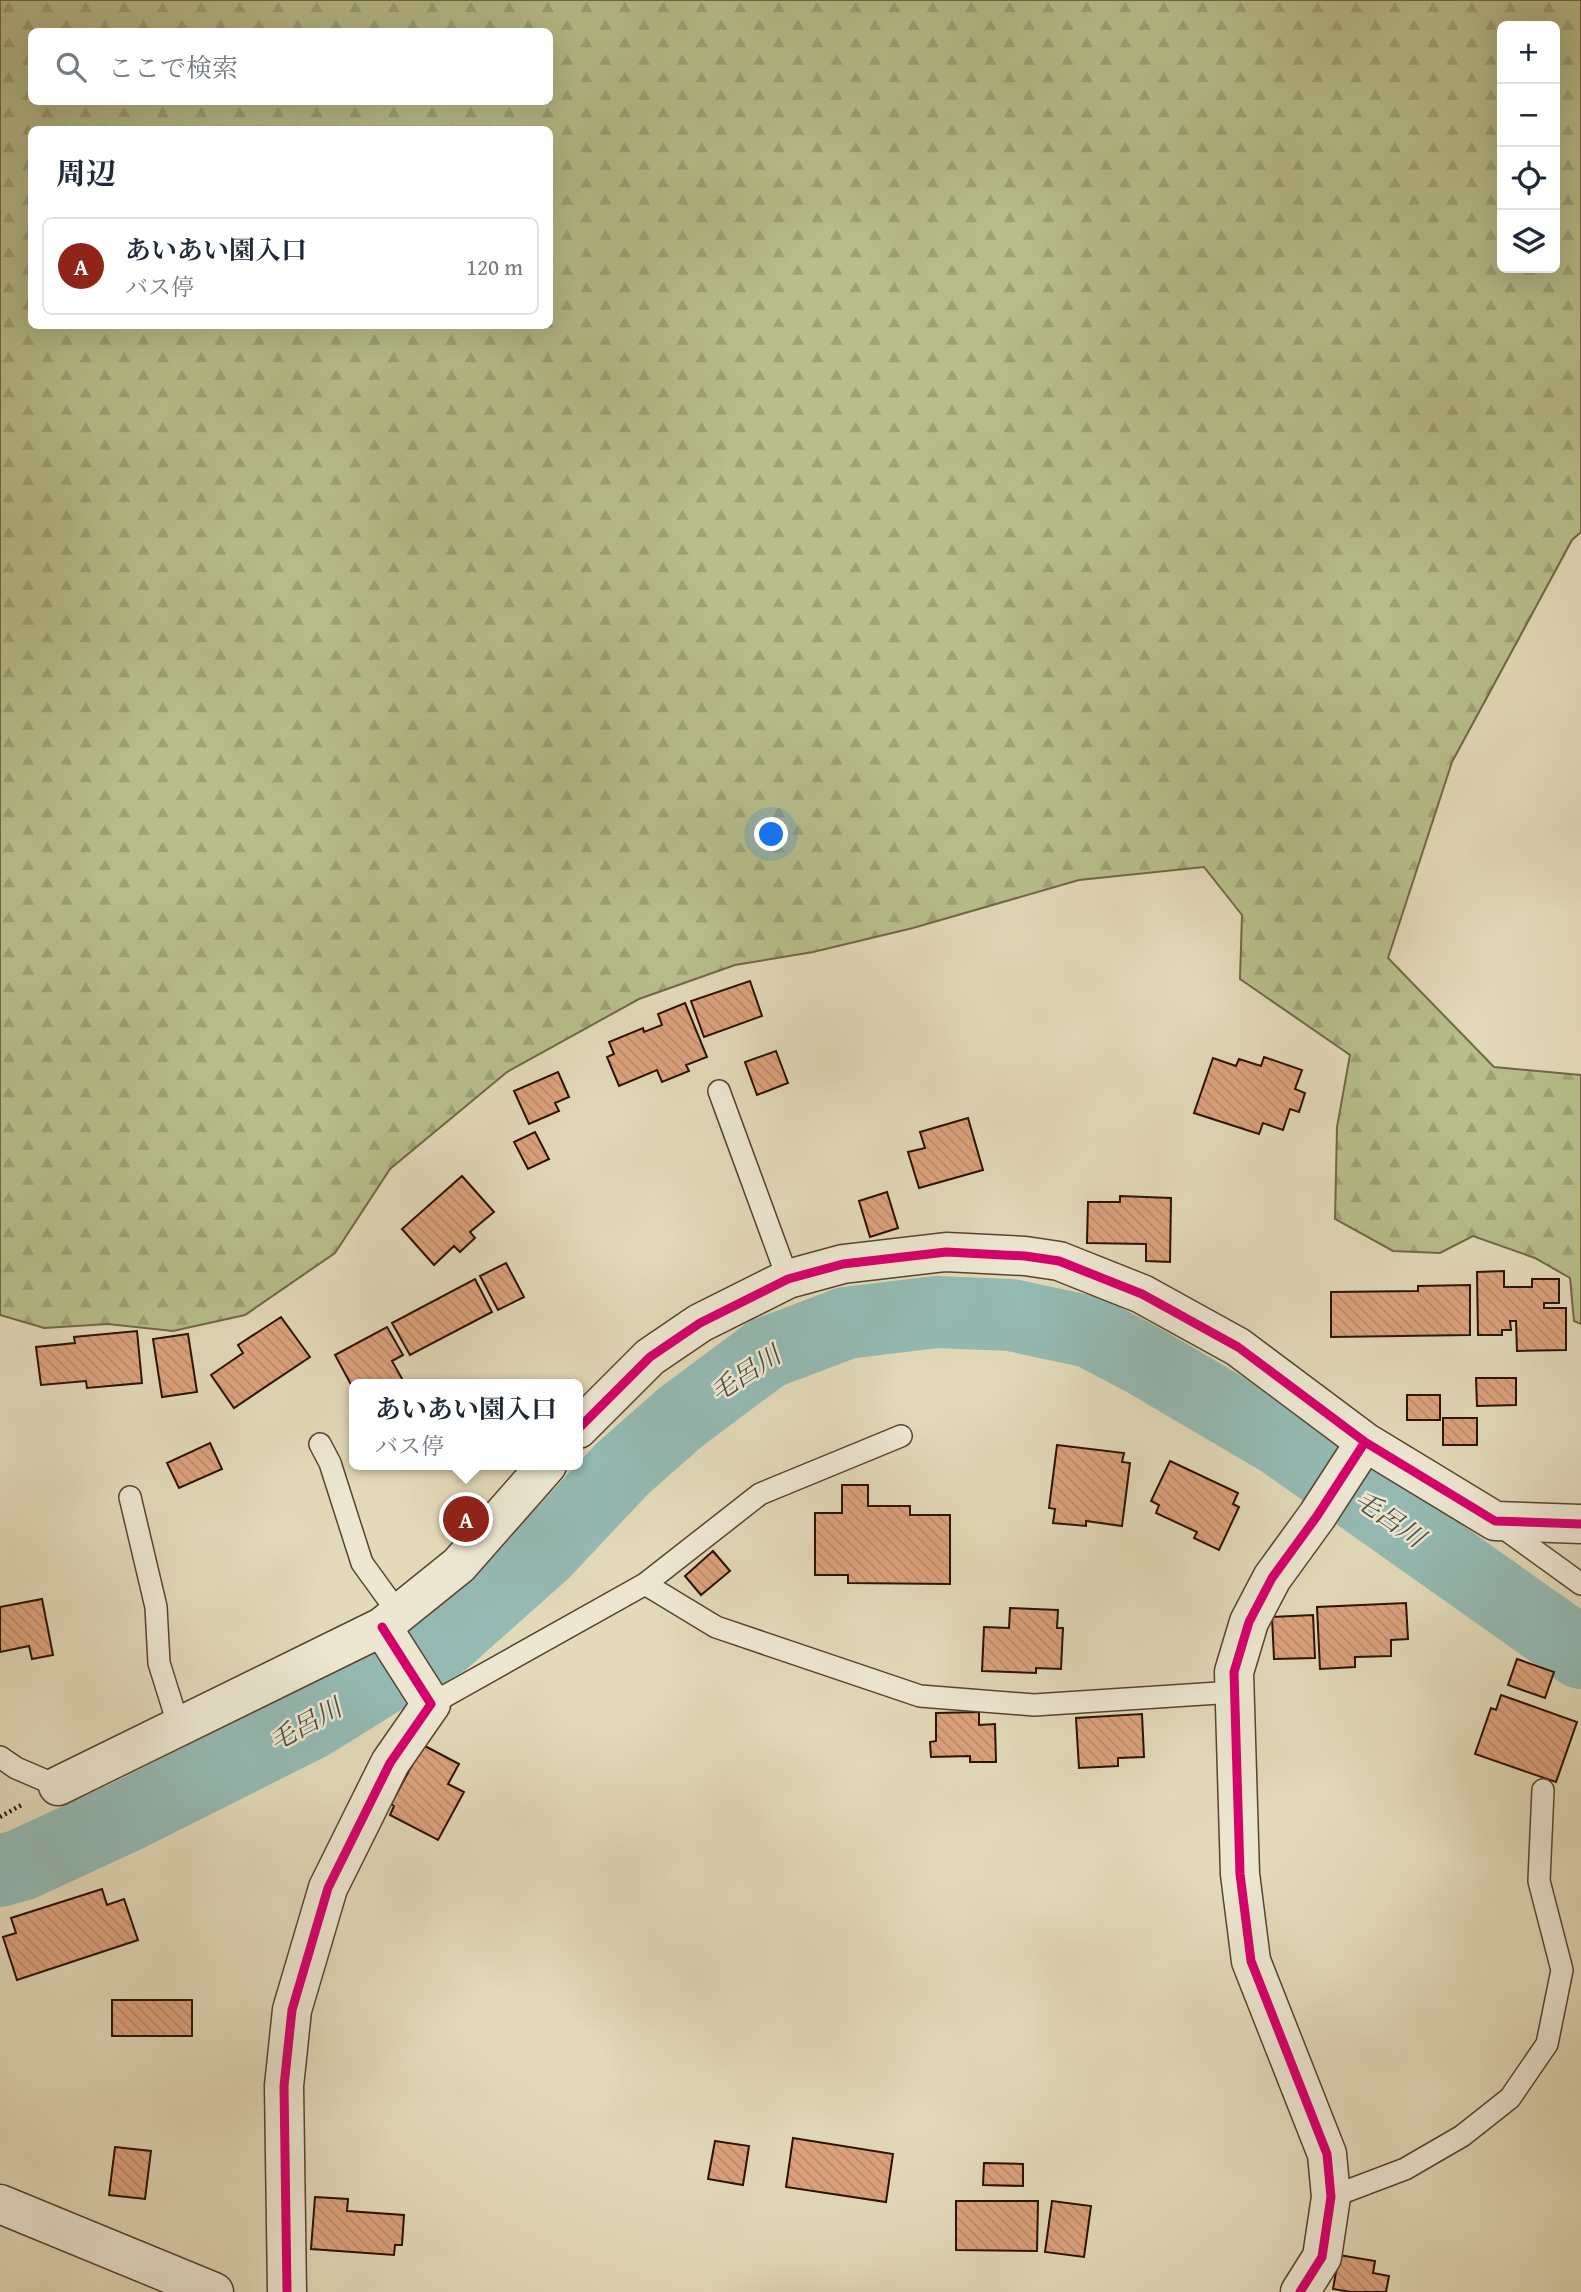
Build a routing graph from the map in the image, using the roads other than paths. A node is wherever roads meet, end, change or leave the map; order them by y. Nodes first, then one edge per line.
1 (719, 1091) dead end
2 (788, 1279) junction
3 (583, 1424) edge
4 (901, 1436) dead end
5 (320, 1444) dead end
6 (1359, 1452) junction
7 (543, 1470) edge
8 (130, 1497) dead end
9 (1495, 1521) junction
10 (1581, 1524) edge
11 (645, 1584) junction
12 (1581, 1584) edge
13 (390, 1627) junction
14 (1234, 1692) junction
15 (428, 1699) junction
16 (179, 1727) junction
17 (0, 1757) edge
18 (58, 1786) joint
19 (1542, 1790) dead end
20 (1331, 2197) junction
21 (0, 2204) edge
22 (214, 2292) edge
23 (287, 2292) edge
24 (1300, 2292) edge

1 - 2 lane
2 - 3 street
2 - 6 street
4 - 11 lane
5 - 13 lane
6 - 9 street
6 - 14 street
7 - 13 street
8 - 16 lane
9 - 10 street
9 - 12 lane
11 - 14 lane
11 - 15 lane
13 - 15 street
13 - 16 street
14 - 20 street
15 - 23 street
16 - 18 street
17 - 18 lane
19 - 20 lane
20 - 24 street
21 - 22 street

